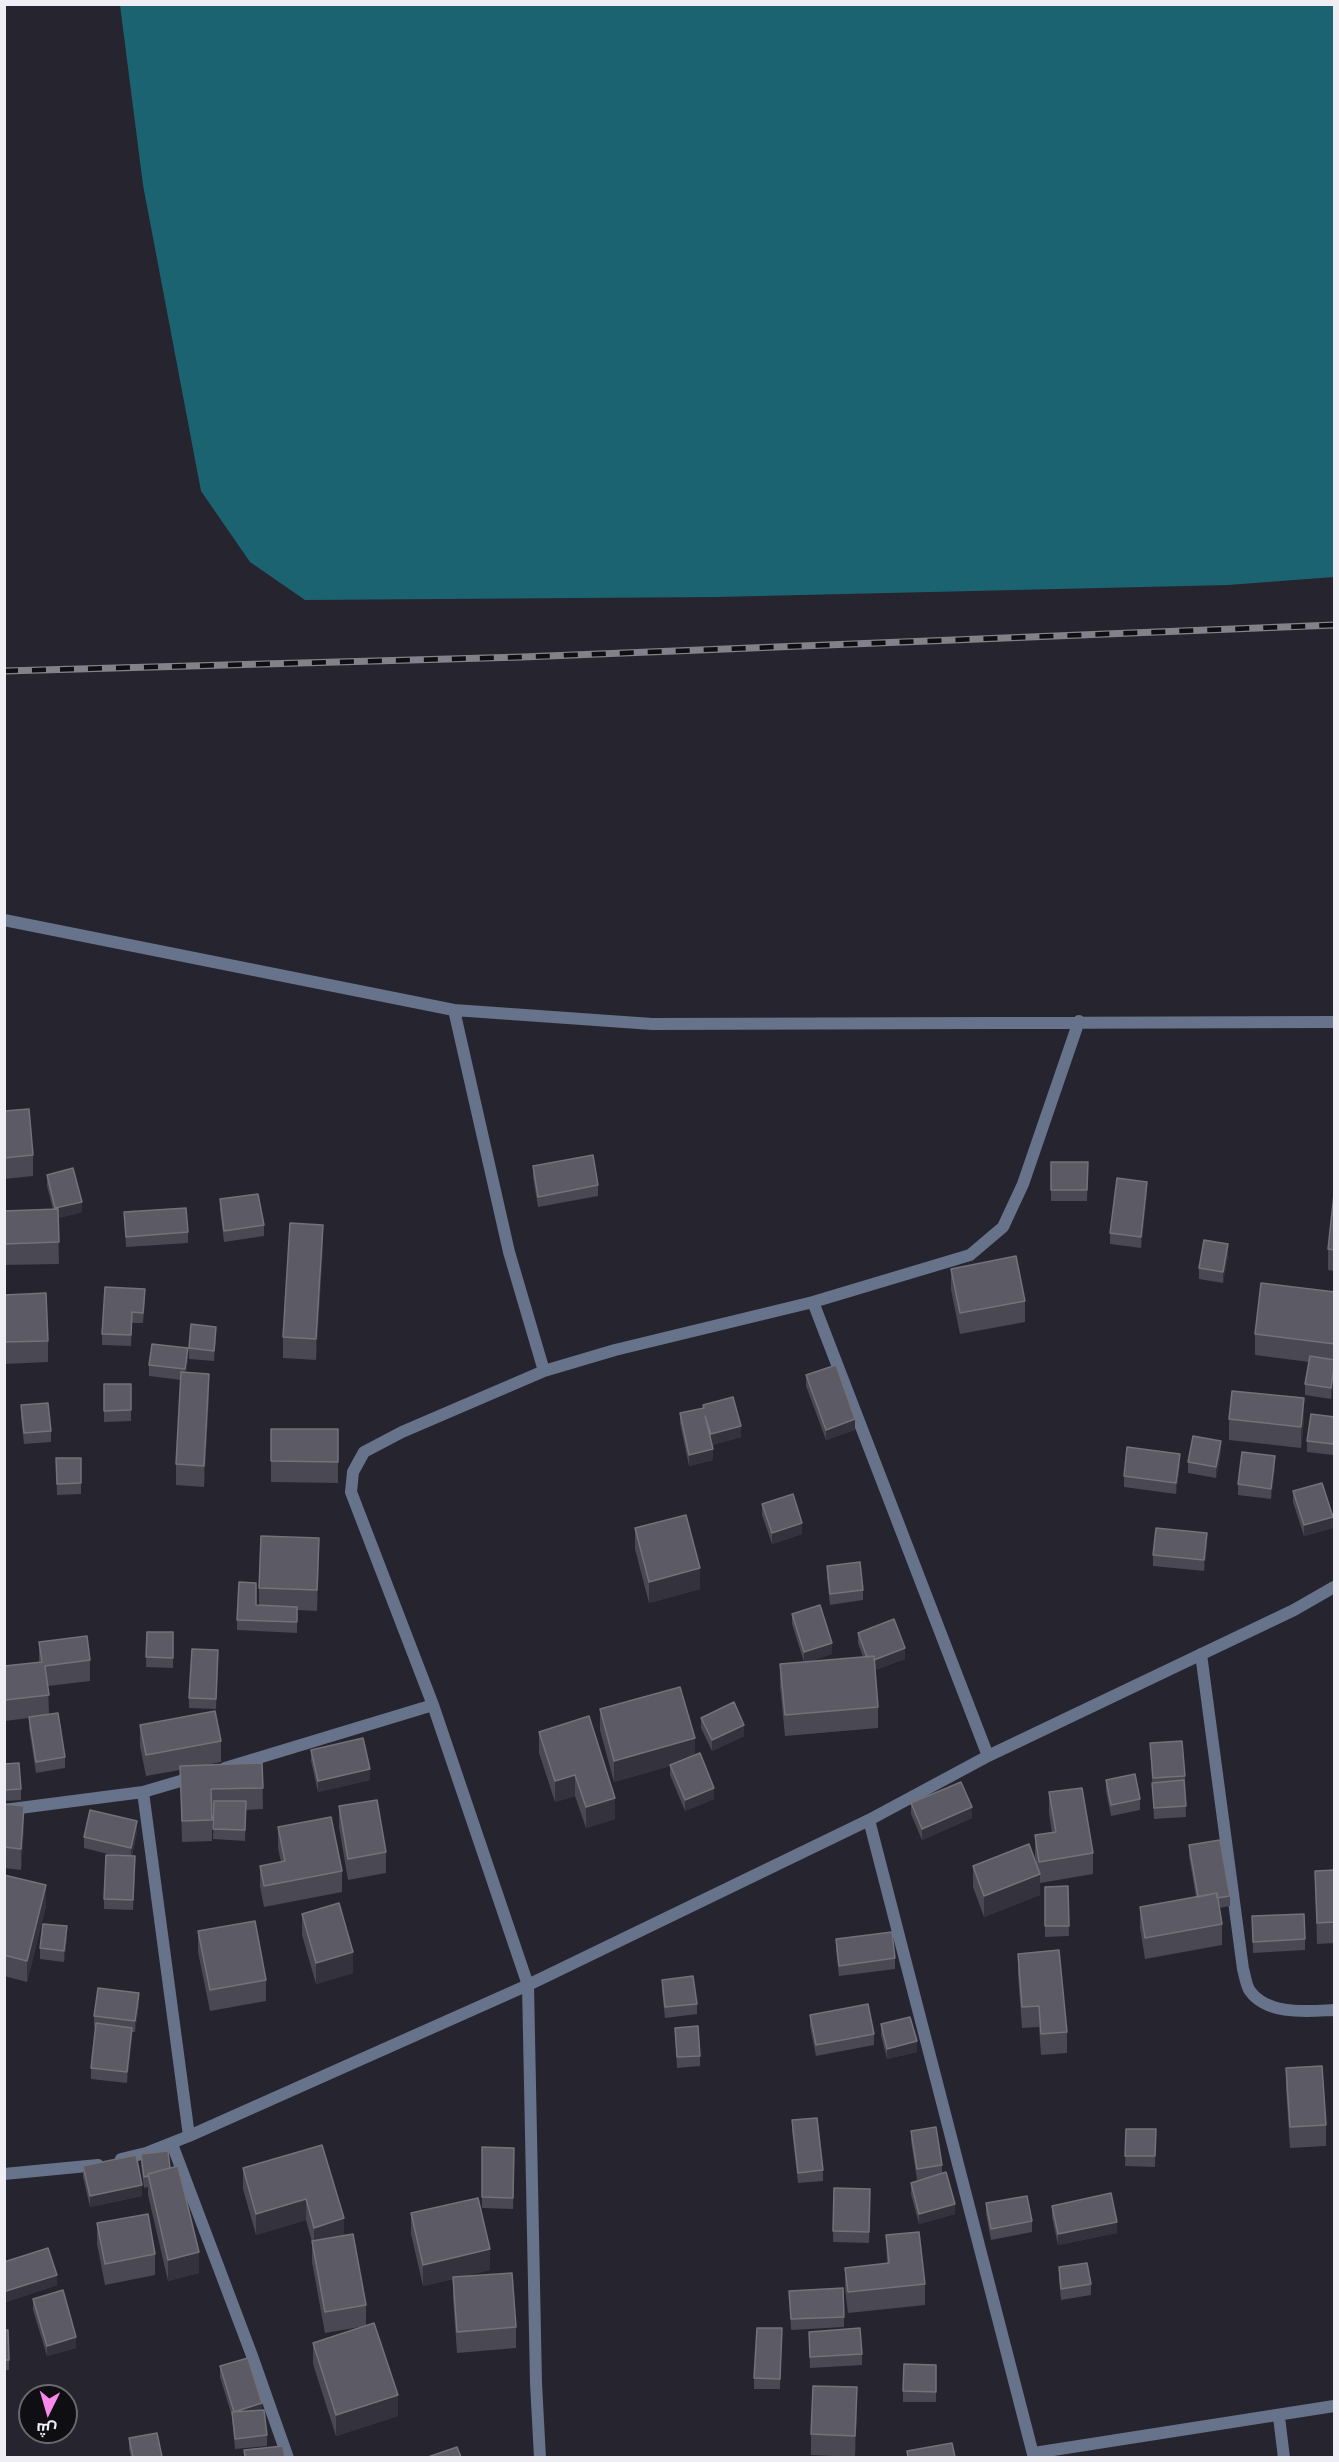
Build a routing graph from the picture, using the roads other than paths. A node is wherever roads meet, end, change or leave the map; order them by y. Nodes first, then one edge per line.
1 (4, 920) edge
2 (454, 1010) junction
3 (1079, 1022) junction
4 (1335, 1022) edge
5 (813, 1302) junction
6 (544, 1371) junction
7 (1335, 1587) edge
8 (1201, 1654) junction
9 (434, 1705) junction
10 (988, 1756) junction
11 (143, 1792) junction
12 (4, 1810) edge
13 (869, 1820) junction
14 (528, 1985) junction
15 (1335, 2010) edge
16 (189, 2136) junction
17 (172, 2144) junction
18 (4, 2174) edge
19 (1335, 2406) edge
20 (1279, 2417) junction
21 (1034, 2455) edge
22 (288, 2457) edge
23 (540, 2457) edge
24 (1284, 2457) edge

1 - 2 street
2 - 3 street
2 - 6 street
3 - 4 street
3 - 5 street
5 - 6 street
5 - 10 street
6 - 9 street
7 - 8 street
8 - 10 street
8 - 15 street
9 - 11 street
9 - 14 street
10 - 13 street
11 - 12 street
11 - 16 street
13 - 14 street
13 - 21 street
14 - 16 street
14 - 23 street
16 - 17 street
17 - 18 street
17 - 22 street
19 - 20 street
20 - 21 street
20 - 24 street

